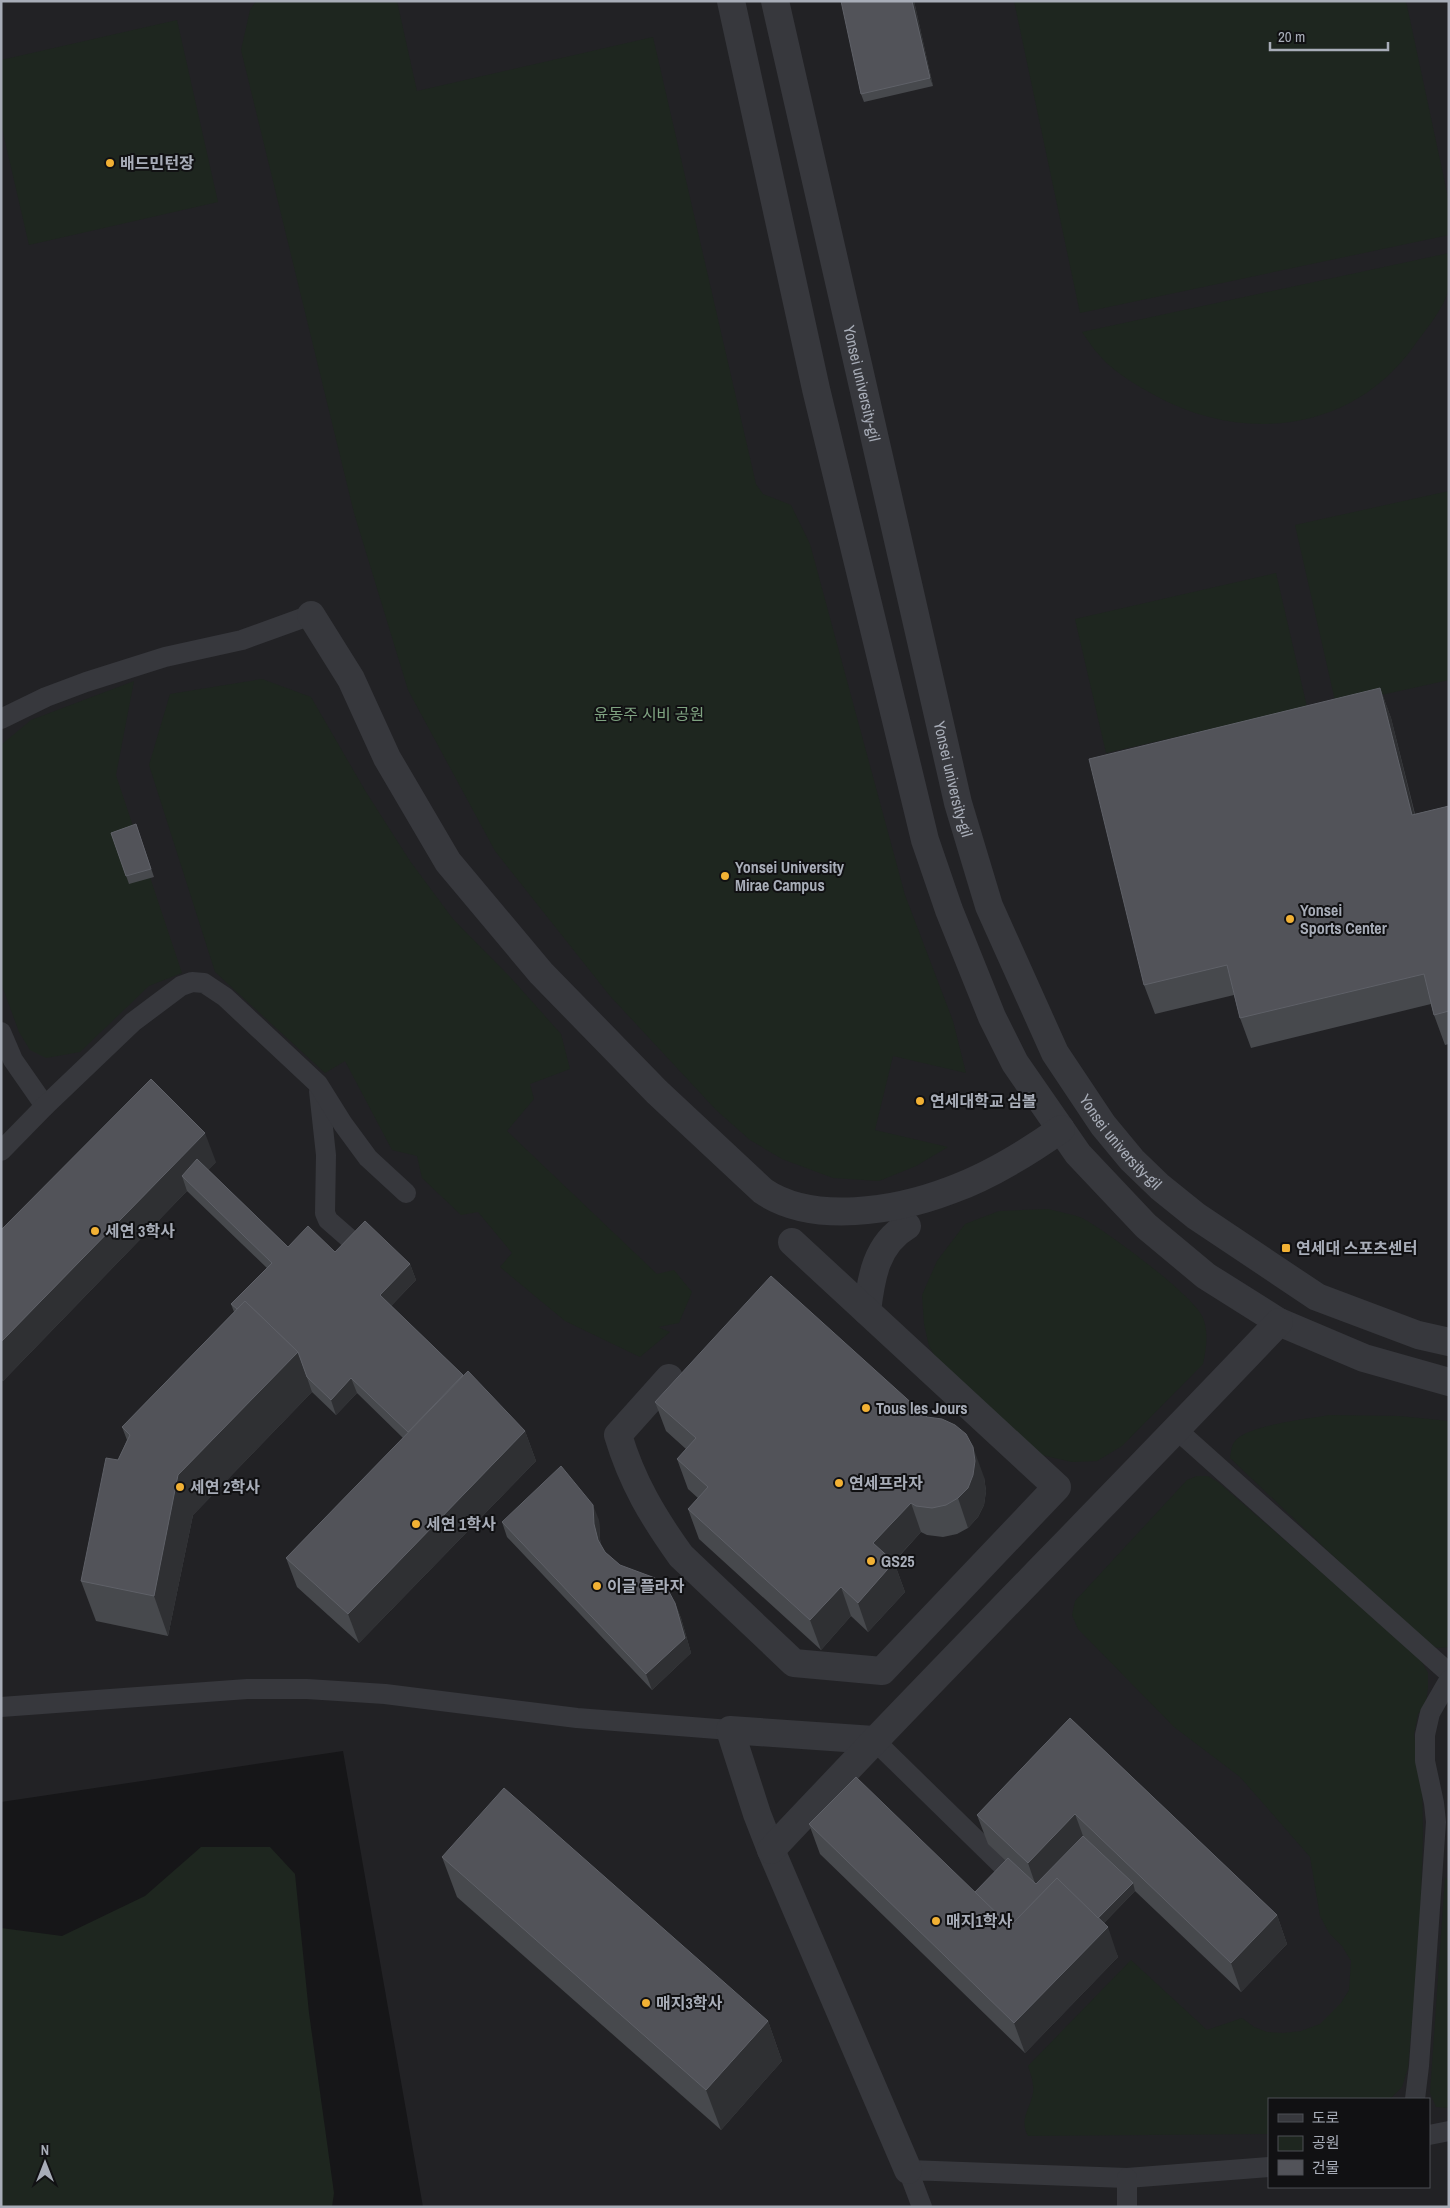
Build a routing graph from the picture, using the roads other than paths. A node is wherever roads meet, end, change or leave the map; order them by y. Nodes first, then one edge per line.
1 (731, 1) edge
2 (776, 1) edge
3 (311, 615) joint
4 (1, 719) edge
5 (1, 1032) edge
6 (318, 1084) junction
7 (45, 1106) junction
8 (1061, 1129) junction
9 (1, 1151) edge
10 (406, 1193) dead end
11 (907, 1226) dead end
12 (792, 1242) dead end
13 (360, 1248) edge
14 (867, 1311) junction
15 (1279, 1322) junction
16 (1449, 1342) edge
17 (669, 1378) dead end
18 (1449, 1382) edge
19 (1178, 1430) junction
20 (1449, 1673) edge
21 (1449, 1680) edge
22 (1, 1707) edge
23 (730, 1730) junction
24 (874, 1740) junction
25 (771, 1850) junction
26 (1007, 1870) edge
27 (1415, 2098) edge
28 (1449, 2131) edge
29 (1430, 2135) edge
30 (1268, 2167) edge
31 (908, 2170) junction
32 (1127, 2178) junction
33 (922, 2207) edge
34 (1127, 2207) edge

1 - 8 street
2 - 16 street, Yonsei university-gil
3 - 4 lane
3 - 8 street
5 - 7 lane
6 - 7 lane
6 - 10 lane
6 - 13 lane
7 - 9 lane
8 - 15 street
11 - 14 street
12 - 14 street
14 - 17 street
15 - 18 street
15 - 19 street
19 - 20 lane
19 - 24 street
21 - 27 lane
22 - 23 lane
23 - 24 street
23 - 25 street
24 - 25 street
24 - 26 lane
25 - 31 street
28 - 29 lane
30 - 32 lane
31 - 32 lane
31 - 33 lane
32 - 34 lane

